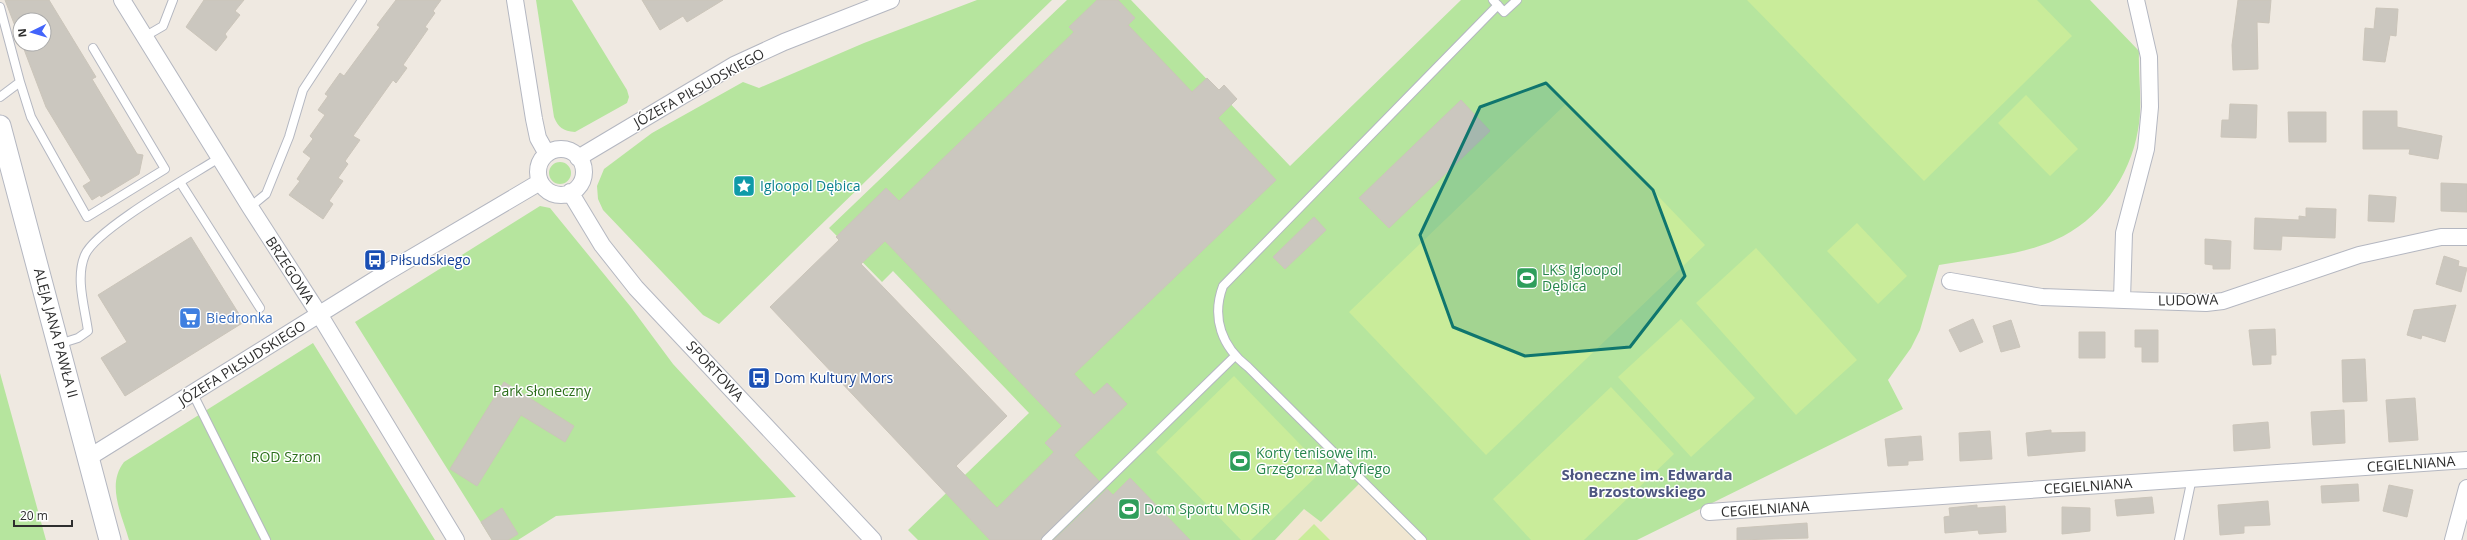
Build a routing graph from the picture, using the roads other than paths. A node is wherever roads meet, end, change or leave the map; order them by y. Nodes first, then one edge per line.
1 (122, 0) edge
2 (173, 0) edge
3 (362, 0) edge
4 (515, 0) edge
5 (891, 0) edge
6 (1517, 0) edge
7 (2136, 0) edge
8 (1495, 2) edge
9 (0, 7) edge
10 (144, 37) junction
11 (93, 48) dead end
12 (20, 82) junction
13 (0, 97) edge
14 (0, 126) edge
15 (547, 154) junction
16 (219, 158) junction
17 (578, 158) junction
18 (180, 182) junction
19 (540, 182) junction
20 (570, 192) junction
21 (250, 207) junction
22 (2467, 237) edge
23 (1950, 281) dead end
24 (2122, 300) junction
25 (260, 308) dead end
26 (319, 314) junction
27 (59, 344) junction
28 (1235, 356) junction
29 (193, 394) junction
30 (88, 458) junction
31 (2467, 460) edge
32 (2192, 478) junction
33 (2467, 488) edge
34 (1709, 512) dead end
35 (110, 540) edge
36 (266, 540) edge
37 (456, 540) edge
38 (873, 540) edge
39 (1046, 540) edge
40 (1422, 540) edge
41 (2179, 540) edge
42 (2453, 540) edge

1 - 10 street, BRZEGOWA
2 - 10 lane
3 - 21 lane
4 - 15 street
5 - 17 street, JÓZEFA PIŁSUDSKIEGO
6 - 8 lane
7 - 24 street
8 - 28 lane
9 - 12 lane
10 - 16 street, BRZEGOWA
11 - 12 lane
12 - 13 lane
14 - 27 street, ALEJA JANA PAWŁA II
15 - 17 street
15 - 19 street
16 - 18 lane
16 - 21 street, BRZEGOWA
17 - 20 street
18 - 25 lane
18 - 27 lane
19 - 20 street
19 - 26 street, JÓZEFA PIŁSUDSKIEGO
20 - 38 street, SPORTOWA
21 - 26 street, BRZEGOWA
22 - 24 street, LUDOWA
23 - 24 street, LUDOWA
26 - 29 street, JÓZEFA PIŁSUDSKIEGO
26 - 37 street, BRZEGOWA
27 - 30 street, ALEJA JANA PAWŁA II
28 - 39 lane
28 - 40 lane
29 - 30 street, JÓZEFA PIŁSUDSKIEGO
29 - 36 lane
30 - 35 street, ALEJA JANA PAWŁA II
31 - 32 street, CEGIELNIANA
32 - 34 street, CEGIELNIANA
32 - 41 lane
33 - 42 street

